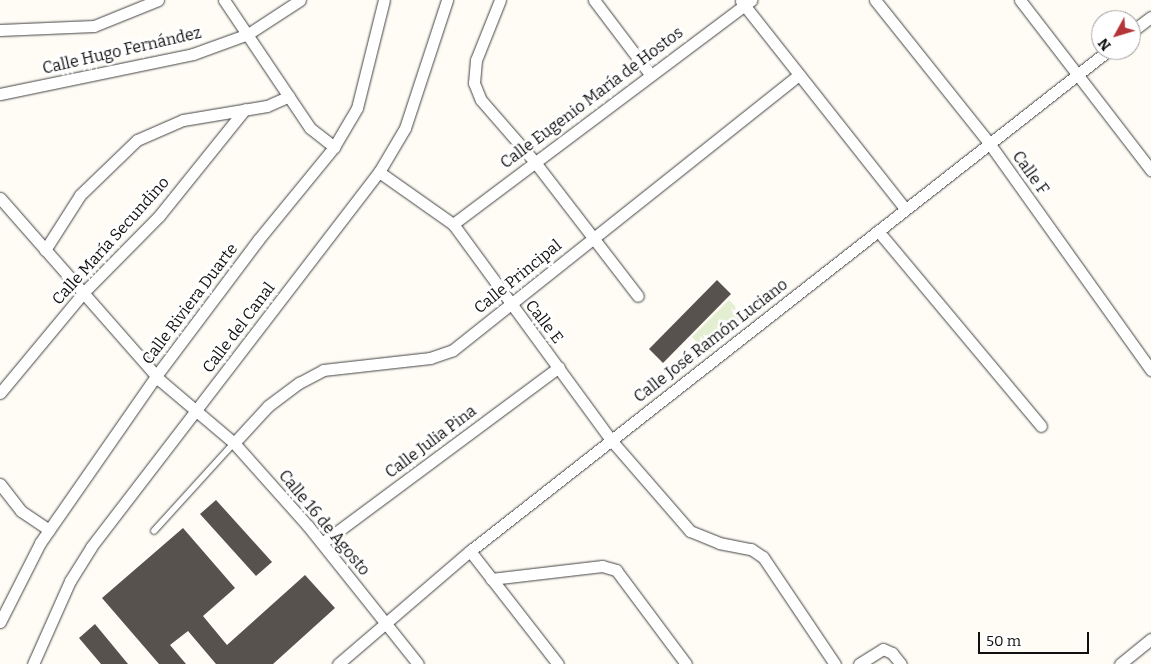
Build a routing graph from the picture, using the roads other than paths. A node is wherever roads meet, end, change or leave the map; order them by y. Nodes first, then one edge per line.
1 (158, 0) edge
2 (224, 0) edge
3 (300, 0) edge
4 (384, 0) edge
5 (446, 0) edge
6 (500, 0) edge
7 (594, 0) edge
8 (875, 0) edge
9 (1020, 0) edge
10 (745, 2) edge
11 (0, 30) edge
12 (248, 34) junction
13 (1096, 60) edge
14 (650, 74) junction
15 (1078, 74) junction
16 (798, 75) junction
17 (0, 94) edge
18 (289, 96) junction
19 (245, 110) junction
20 (990, 143) junction
21 (334, 147) junction
22 (534, 161) junction
23 (1151, 170) edge
24 (379, 172) junction
25 (0, 198) edge
26 (905, 209) junction
27 (453, 224) junction
28 (878, 231) junction
29 (591, 237) junction
30 (45, 250) junction
31 (84, 292) junction
32 (638, 296) dead end
33 (511, 306) junction
34 (559, 367) junction
35 (1151, 370) edge
36 (158, 379) junction
37 (0, 393) edge
38 (194, 409) junction
39 (1041, 426) dead end
40 (611, 440) junction
41 (234, 443) junction
42 (0, 484) edge
43 (49, 530) junction
44 (154, 531) dead end
45 (322, 543) junction
46 (470, 551) junction
47 (491, 579) junction
48 (0, 622) edge
49 (387, 624) junction
50 (1151, 640) edge
51 (33, 664) edge
52 (338, 664) edge
53 (418, 664) edge
54 (558, 664) edge
55 (686, 664) edge
56 (835, 664) edge
57 (859, 664) edge
58 (901, 664) edge
59 (1120, 664) edge

1 - 11 street
2 - 12 street
3 - 12 street, Calle Hugo Fernández
4 - 21 street, Calle Riviera Duarte
5 - 24 street, Calle del Canal
6 - 22 street
7 - 14 street
8 - 20 street, Calle F
9 - 15 street
10 - 14 street, Calle Eugenio María de Hostos
10 - 16 street
12 - 17 street, Calle Hugo Fernández
12 - 18 street
13 - 15 street, Calle José Ramón Luciano
14 - 22 street, Calle Eugenio María de Hostos
15 - 20 street, Calle José Ramón Luciano
15 - 23 street
16 - 26 street
16 - 29 street, Calle Principal
18 - 19 street
18 - 21 street
19 - 30 street
19 - 31 street, Calle María Secundino
20 - 26 street, Calle José Ramón Luciano
20 - 35 street, Calle F
21 - 36 street, Calle Riviera Duarte
22 - 27 street, Calle Eugenio María de Hostos
22 - 29 street
24 - 27 street, Calle E
24 - 38 street, Calle del Canal
25 - 30 street, Calle 16 de Agosto
26 - 28 street, Calle José Ramón Luciano
27 - 33 street, Calle E
28 - 39 street
28 - 40 street, Calle José Ramón Luciano
29 - 32 street
29 - 33 street, Calle Principal
30 - 31 street, Calle 16 de Agosto
31 - 36 street, Calle 16 de Agosto
31 - 37 street, Calle María Secundino
33 - 34 street, Calle E
33 - 41 street, Calle Principal
34 - 40 street, Calle E
34 - 45 street, Calle Julia Pina
36 - 38 street, Calle 16 de Agosto
36 - 43 street, Calle Riviera Duarte
38 - 41 street, Calle 16 de Agosto
38 - 51 street, Calle del Canal
40 - 46 street, Calle José Ramón Luciano
40 - 56 street, Calle E
41 - 44 lane
41 - 45 street, Calle 16 de Agosto
42 - 43 street
43 - 48 street, Calle Riviera Duarte
45 - 49 street, Calle 16 de Agosto
46 - 47 street
46 - 49 street, Calle José Ramón Luciano
47 - 54 street
47 - 55 street
49 - 52 street, Calle José Ramón Luciano
49 - 53 street, Calle 16 de Agosto
50 - 59 street
57 - 58 street

